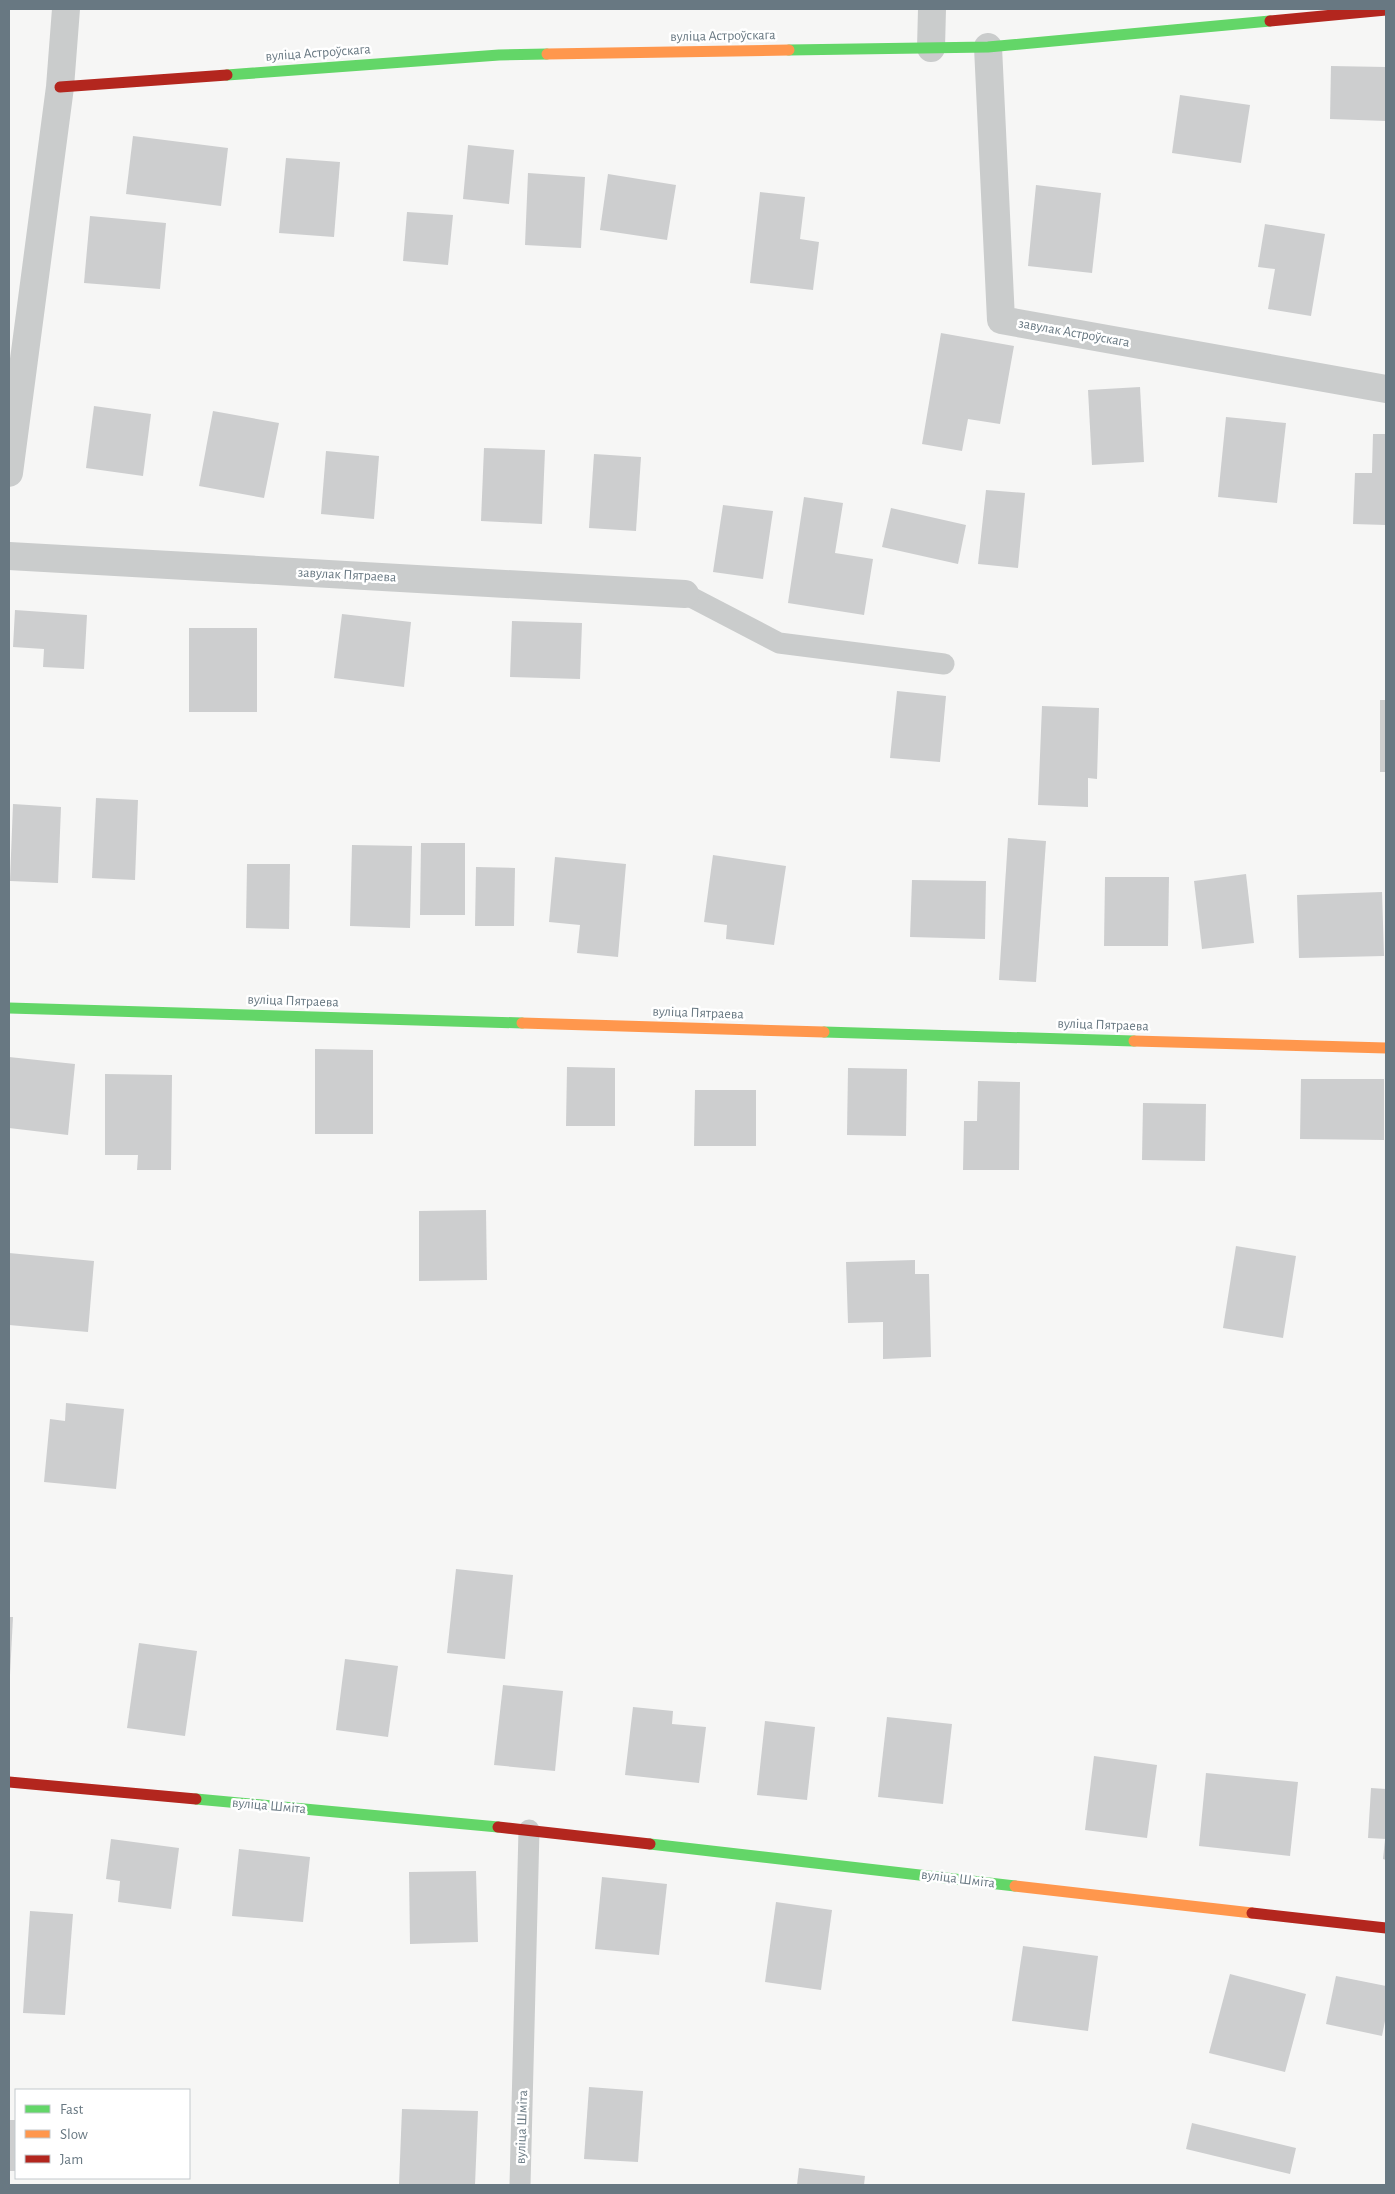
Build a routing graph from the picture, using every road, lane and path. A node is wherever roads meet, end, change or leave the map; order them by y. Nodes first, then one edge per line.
1 (66, 9) edge
2 (932, 9) edge
3 (1386, 10) edge
4 (988, 47) junction
5 (931, 48) junction
6 (60, 87) junction
7 (1386, 389) edge
8 (9, 473) edge
9 (9, 556) edge
10 (685, 594) joint
11 (944, 664) dead end
12 (9, 1008) edge
13 (1386, 1048) edge
14 (9, 1782) edge
15 (530, 1830) junction
16 (1386, 1928) edge
17 (520, 2185) edge

1 - 6 street
2 - 5 street
3 - 4 street, вуліца Астроўскага
4 - 5 street, вуліца Астроўскага
4 - 7 street, завулак Астроўскага
5 - 6 street, вуліца Астроўскага
6 - 8 street
9 - 10 street, завулак Пятраева
10 - 11 lane
12 - 13 street, вуліца Пятраева
14 - 15 street, вуліца Шміта
15 - 16 street, вуліца Шміта
15 - 17 lane, вуліца Шміта

